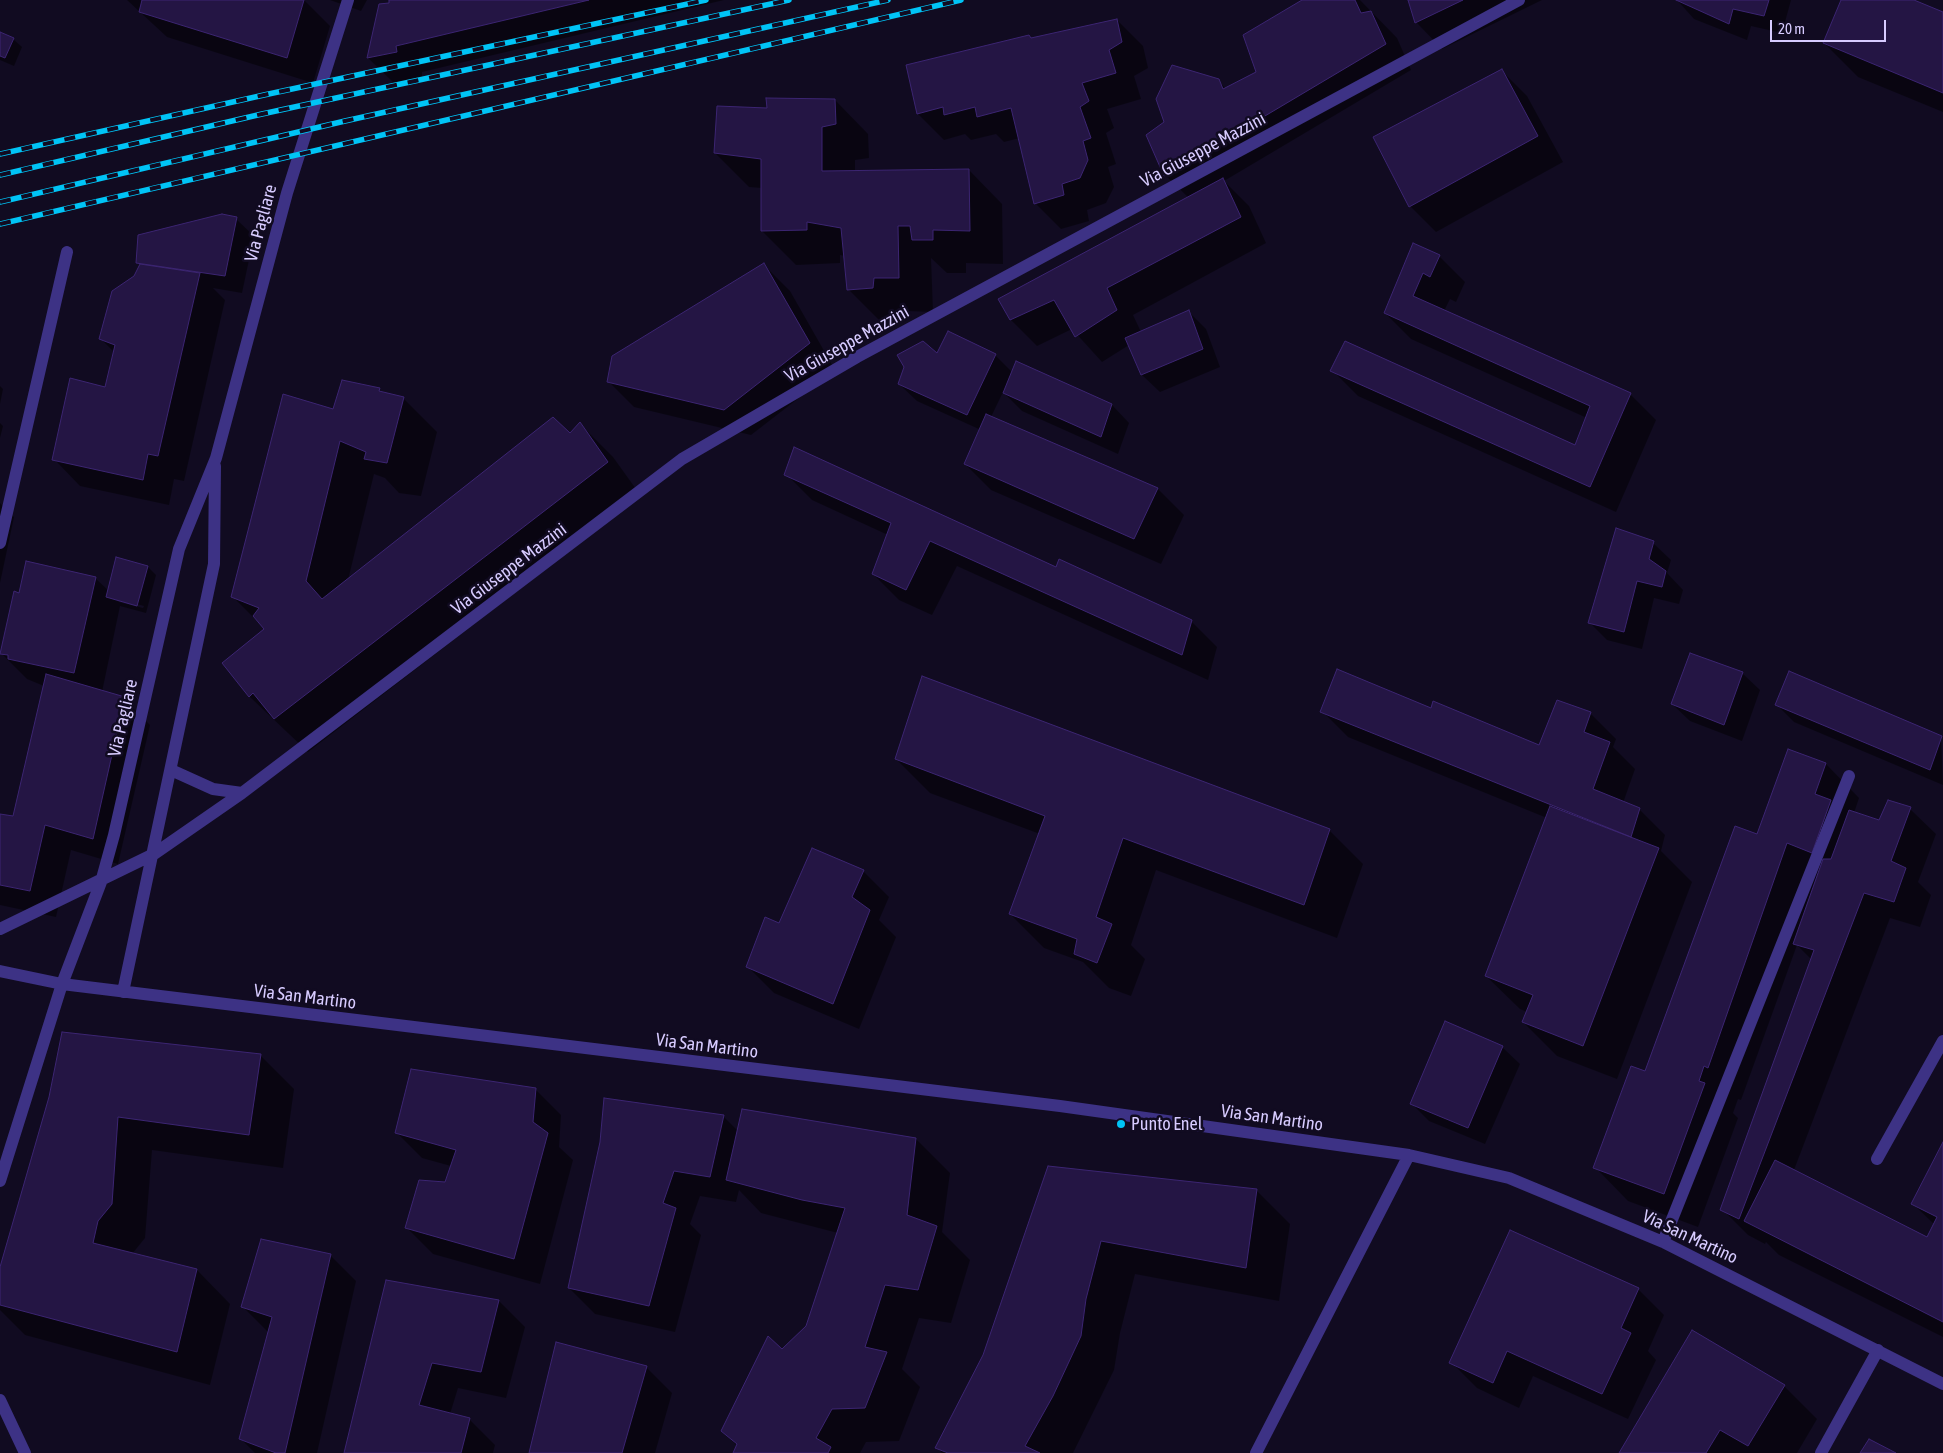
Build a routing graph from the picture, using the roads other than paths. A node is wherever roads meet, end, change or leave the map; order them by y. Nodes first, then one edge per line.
1 (348, 0) edge
2 (1518, 0) edge
3 (66, 252) dead end
4 (216, 458) junction
5 (0, 544) edge
6 (171, 770) junction
7 (1849, 776) dead end
8 (242, 794) junction
9 (154, 854) junction
10 (101, 882) junction
11 (0, 929) edge
12 (0, 971) edge
13 (62, 984) junction
14 (123, 992) junction
15 (1943, 1041) edge
16 (1409, 1155) junction
17 (1876, 1159) dead end
18 (0, 1181) edge
19 (1663, 1242) junction
20 (1878, 1350) junction
21 (1943, 1384) edge
22 (0, 1400) edge
23 (25, 1453) edge
24 (1256, 1453) edge
25 (1821, 1453) edge

1 - 4 street, Via Pagliare
2 - 8 street, Via Giuseppe Mazzini
3 - 5 street
4 - 6 street, Via Pagliare
4 - 10 street, Via Pagliare
6 - 8 street
6 - 9 street, Via Pagliare
7 - 19 street
8 - 9 street, Via Giuseppe Mazzini
9 - 10 street, Via Giuseppe Mazzini
9 - 14 street, Via Pagliare
10 - 11 street, Via Giuseppe Mazzini
10 - 13 street, Via Pagliare
12 - 13 street, Via San Martino
13 - 14 street, Via San Martino
13 - 18 street, Via Pagliare
14 - 16 street, Via San Martino
15 - 17 street
16 - 19 street, Via San Martino
16 - 24 street
19 - 20 street, Via San Martino
20 - 21 street, Via San Martino
20 - 25 street
22 - 23 street

